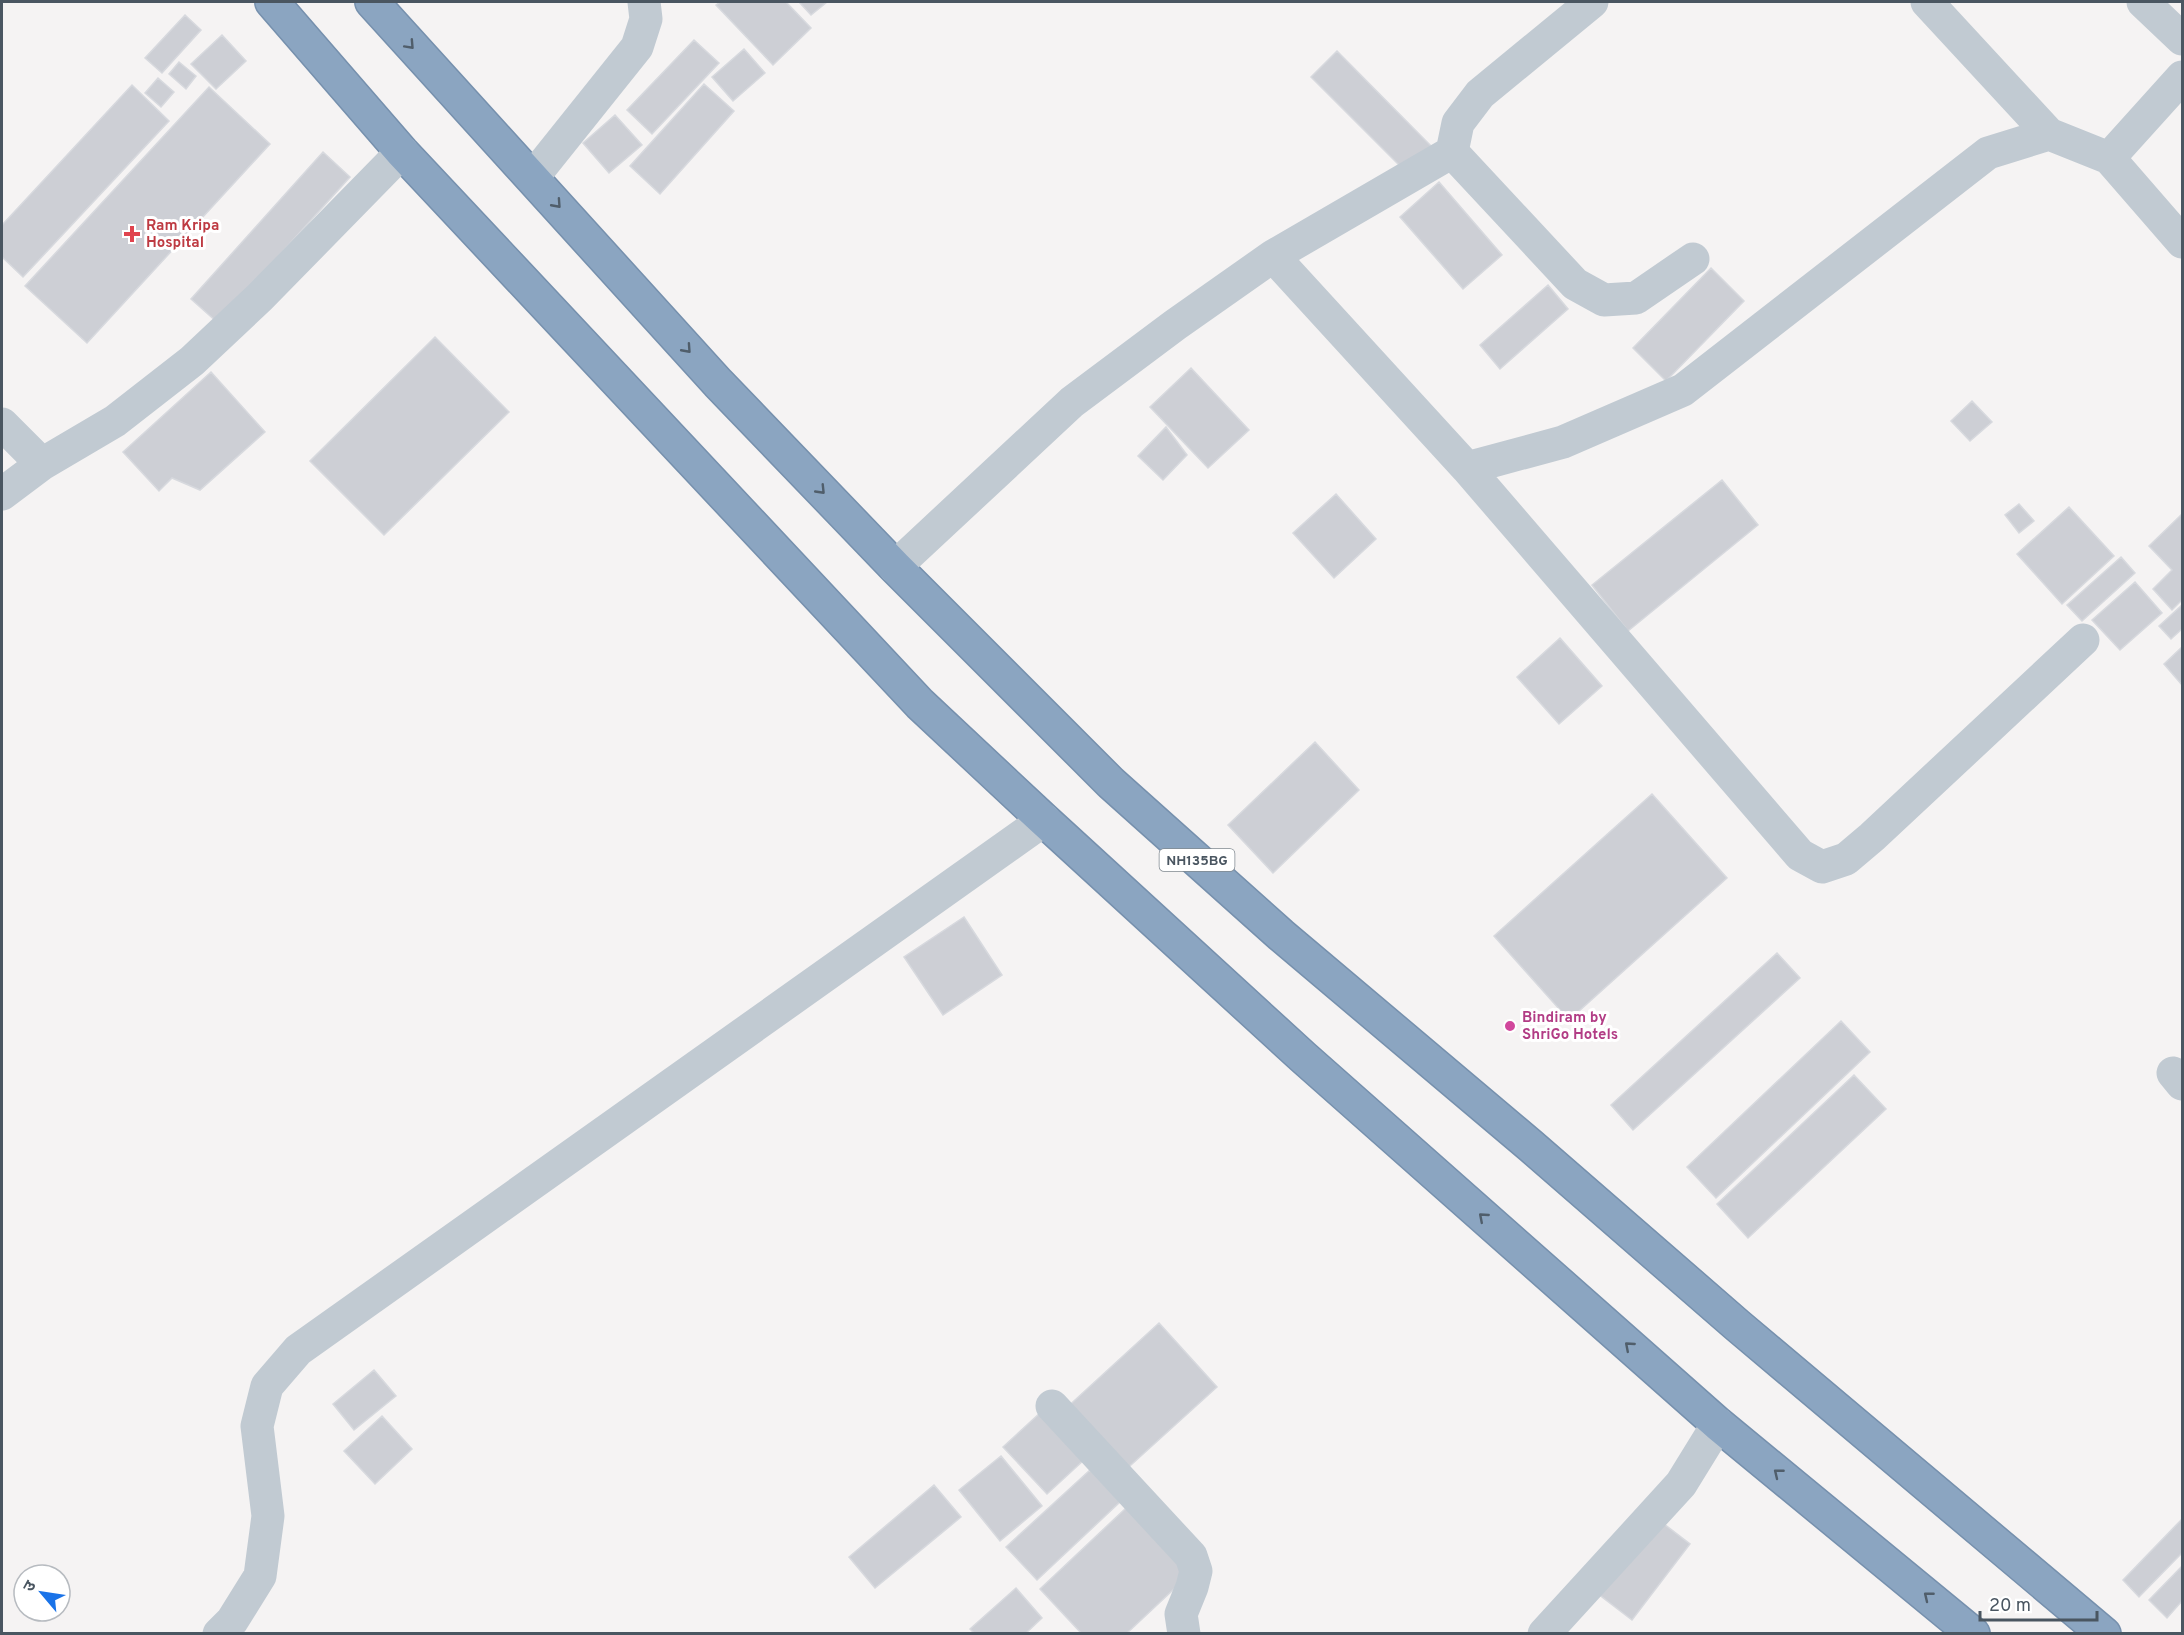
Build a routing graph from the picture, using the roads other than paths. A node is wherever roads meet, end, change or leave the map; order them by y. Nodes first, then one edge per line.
1 (273, 2) edge
2 (372, 2) edge
3 (1592, 2) edge
4 (1927, 2) edge
5 (2143, 2) edge
6 (652, 7) edge
7 (2182, 39) edge
8 (2182, 77) edge
9 (2049, 134) junction
10 (402, 152) junction
11 (1452, 152) junction
12 (2109, 158) junction
13 (533, 177) junction
14 (2182, 242) edge
15 (1273, 256) junction
16 (1693, 259) dead end
17 (2, 424) edge
18 (42, 464) junction
19 (1467, 468) junction
20 (2, 494) edge
21 (895, 567) junction
22 (2083, 640) dead end
23 (1044, 820) junction
24 (1052, 1406) dead end
25 (1718, 1424) junction
26 (219, 1634) edge
27 (1184, 1634) edge
28 (1544, 1634) edge
29 (1974, 1634) edge
30 (2103, 1634) edge

1 - 10 highway
2 -> 13 highway, NH135BG
3 - 11 street
4 - 9 street
5 - 7 street
6 - 13 street
8 - 12 street
9 - 12 street
9 - 19 street
10 - 18 street
10 - 23 highway
11 - 15 street
11 - 16 street
12 - 14 street
13 -> 21 highway, NH135BG
15 - 19 street
15 - 21 street
17 - 18 street
18 - 20 street
19 - 22 street
21 - 30 highway, NH135BG
25 -> 23 highway
23 - 26 street
24 - 27 street
25 - 28 street
29 -> 25 highway

